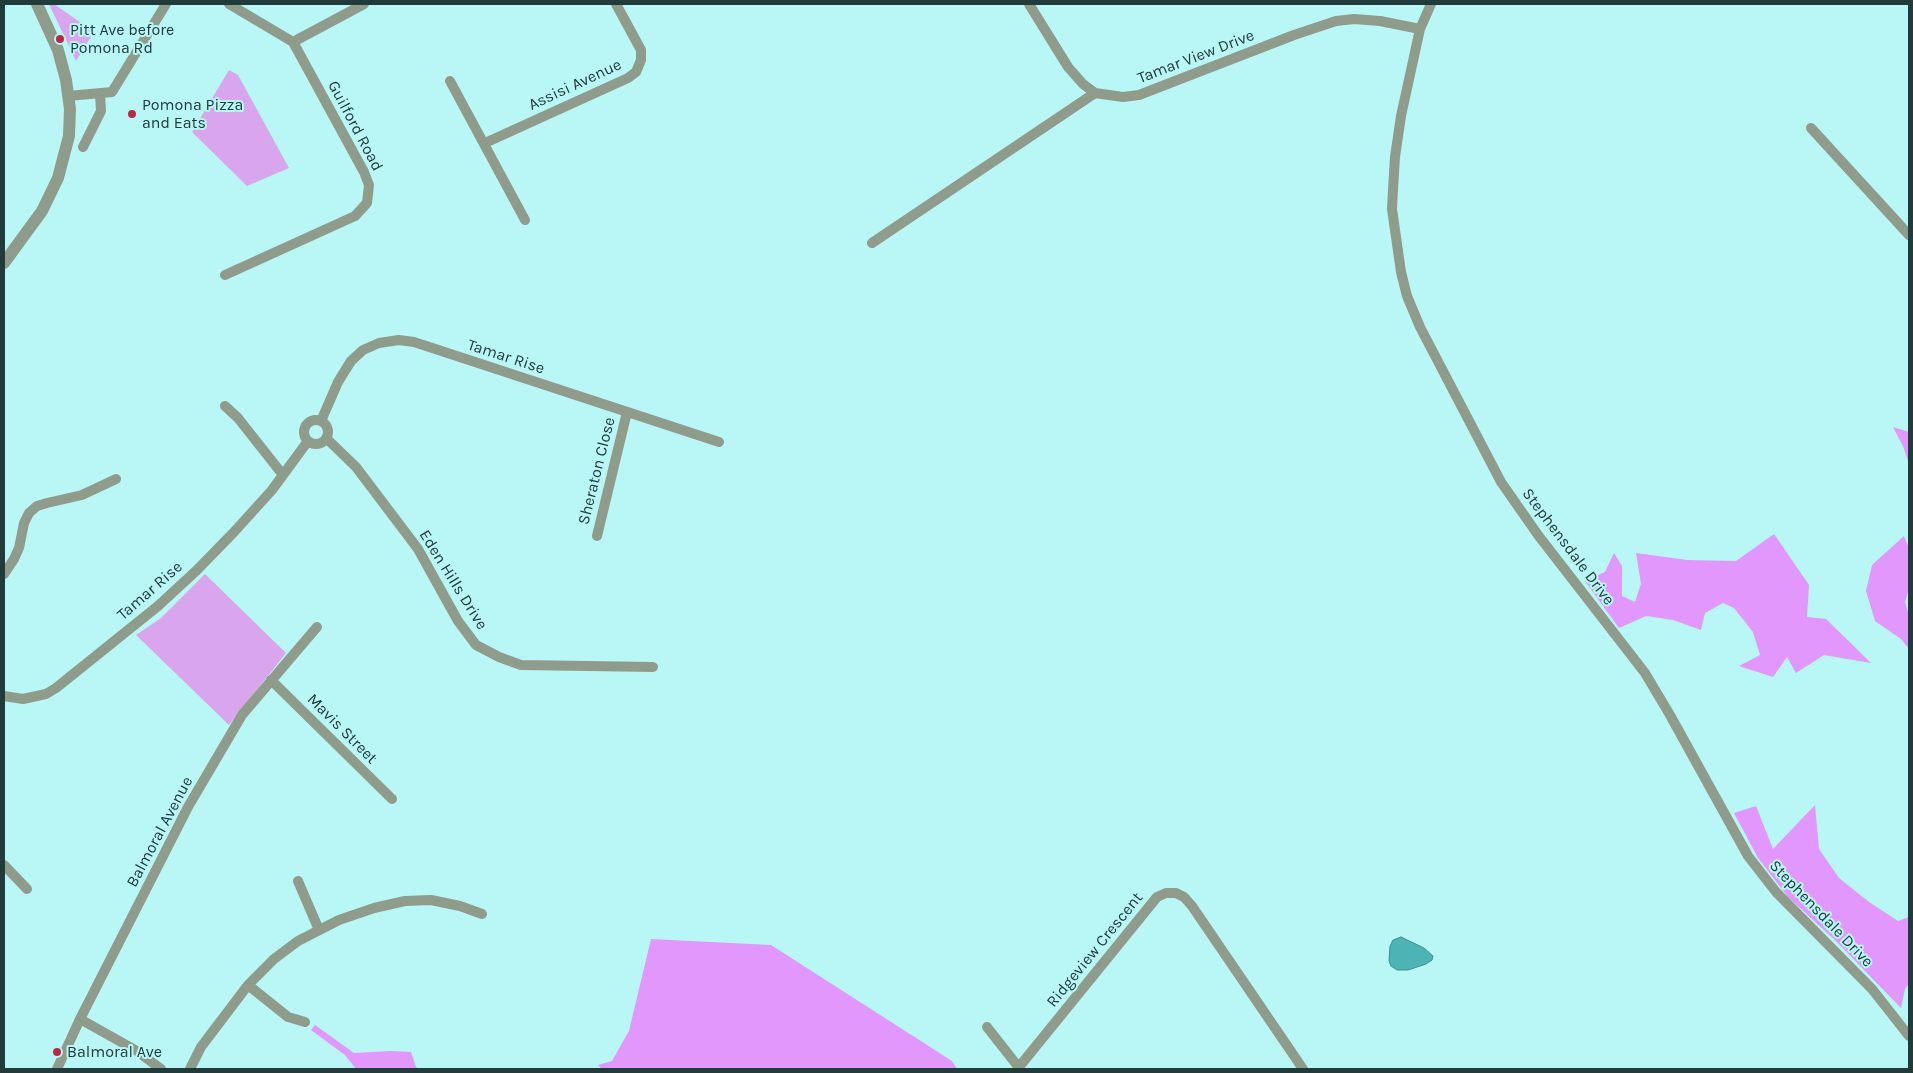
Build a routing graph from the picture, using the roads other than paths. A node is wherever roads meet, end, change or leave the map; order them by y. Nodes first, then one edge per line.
1 (37, 4) edge
2 (166, 4) edge
3 (229, 4) edge
4 (364, 4) edge
5 (616, 4) edge
6 (1029, 4) edge
7 (1430, 4) edge
8 (1420, 29) junction
9 (293, 42) junction
10 (450, 81) dead end
11 (1095, 93) junction
12 (100, 94) junction
13 (68, 96) junction
14 (1810, 128) dead end
15 (485, 143) junction
16 (83, 147) dead end
17 (525, 220) dead end
18 (1909, 235) edge
19 (872, 243) dead end
20 (4, 263) edge
21 (225, 274) dead end
22 (225, 406) dead end
23 (627, 412) junction
24 (320, 421) junction
25 (326, 438) junction
26 (308, 441) junction
27 (719, 442) dead end
28 (283, 475) junction
29 (116, 478) dead end
30 (597, 536) dead end
31 (4, 574) edge
32 (317, 627) dead end
33 (653, 667) dead end
34 (272, 680) junction
35 (4, 696) edge
36 (392, 799) dead end
37 (4, 865) edge
38 (298, 881) dead end
39 (27, 889) dead end
40 (482, 914) dead end
41 (319, 930) junction
42 (248, 985) junction
43 (80, 1019) junction
44 (305, 1022) dead end
45 (987, 1027) dead end
46 (1909, 1036) edge
47 (1020, 1068) edge
48 (57, 1069) edge
49 (161, 1069) edge
50 (190, 1069) edge
51 (1302, 1069) edge

1 - 13 street
2 - 12 street
3 - 9 street
4 - 9 street
5 - 15 street, Assisi Avenue
6 - 11 street
7 - 8 street, Stephensdale Drive
8 - 11 street, Tamar View Drive
8 - 46 street, Stephensdale Drive
9 - 21 street, Guilford Road
10 - 15 street
11 - 19 street
12 - 13 street
12 - 16 street
13 - 20 street
14 - 18 street
15 - 17 street
22 - 28 street
23 - 24 street, Tamar Rise
23 - 27 street, Tamar Rise
23 - 30 street, Sheraton Close
24 - 25 street
24 - 26 street
25 - 26 street
25 - 33 street, Eden Hills Drive
26 - 28 street, Tamar Rise
28 - 35 street, Tamar Rise
29 - 31 street
32 - 34 street, Balmoral Avenue
34 - 36 street, Mavis Street
34 - 43 street, Balmoral Avenue
37 - 39 street
38 - 41 street
40 - 41 street
41 - 42 street
42 - 44 street
42 - 50 street
43 - 48 street, Balmoral Avenue
43 - 49 street
45 - 47 street
47 - 51 street, Ridgeview Crescent

